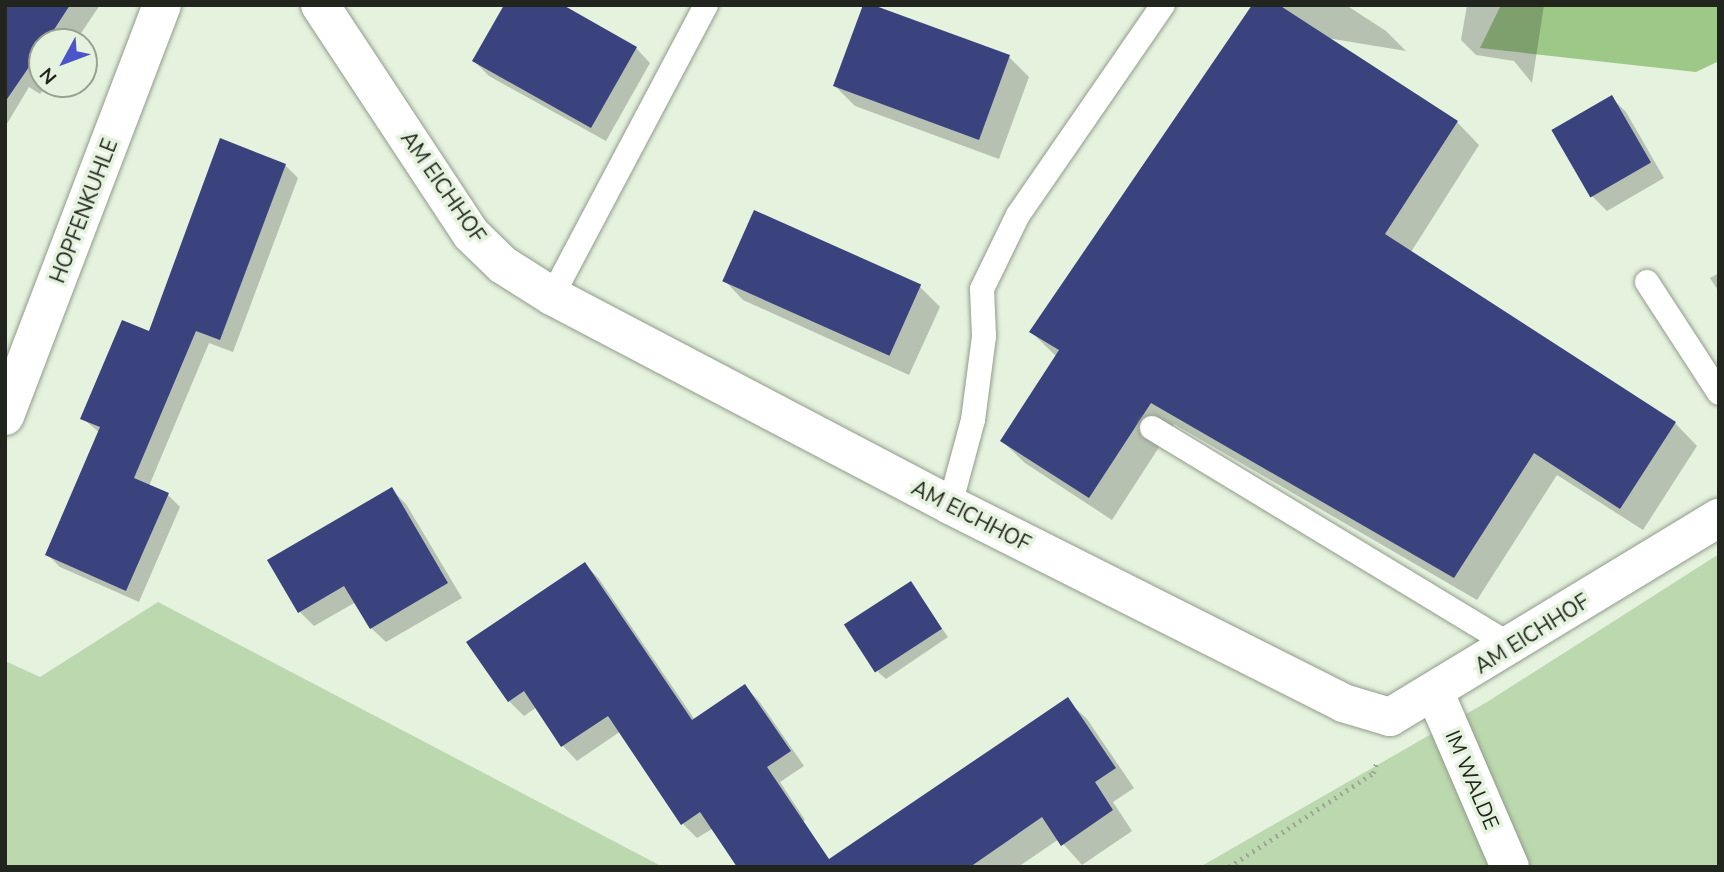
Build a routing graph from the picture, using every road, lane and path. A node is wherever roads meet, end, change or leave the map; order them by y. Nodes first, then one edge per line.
1 (162, 5) edge
2 (320, 5) edge
3 (706, 5) edge
4 (1163, 5) edge
5 (1647, 282) dead end
6 (552, 296) junction
7 (1719, 393) edge
8 (5, 416) edge
9 (1152, 428) dead end
10 (950, 505) junction
11 (1719, 519) edge
12 (1512, 646) junction
13 (1435, 693) junction
14 (1390, 717) junction
15 (1229, 867) edge
16 (1510, 867) edge

1 - 8 street, HOPFENKUHLE
2 - 6 street, AM EICHHOF
3 - 6 lane
4 - 10 lane
5 - 7 lane
6 - 10 street, AM EICHHOF
9 - 12 lane
10 - 14 street, AM EICHHOF
11 - 12 street, AM EICHHOF
12 - 13 street, AM EICHHOF
13 - 14 street, AM EICHHOF
13 - 16 street, IM WALDE
14 - 15 path

